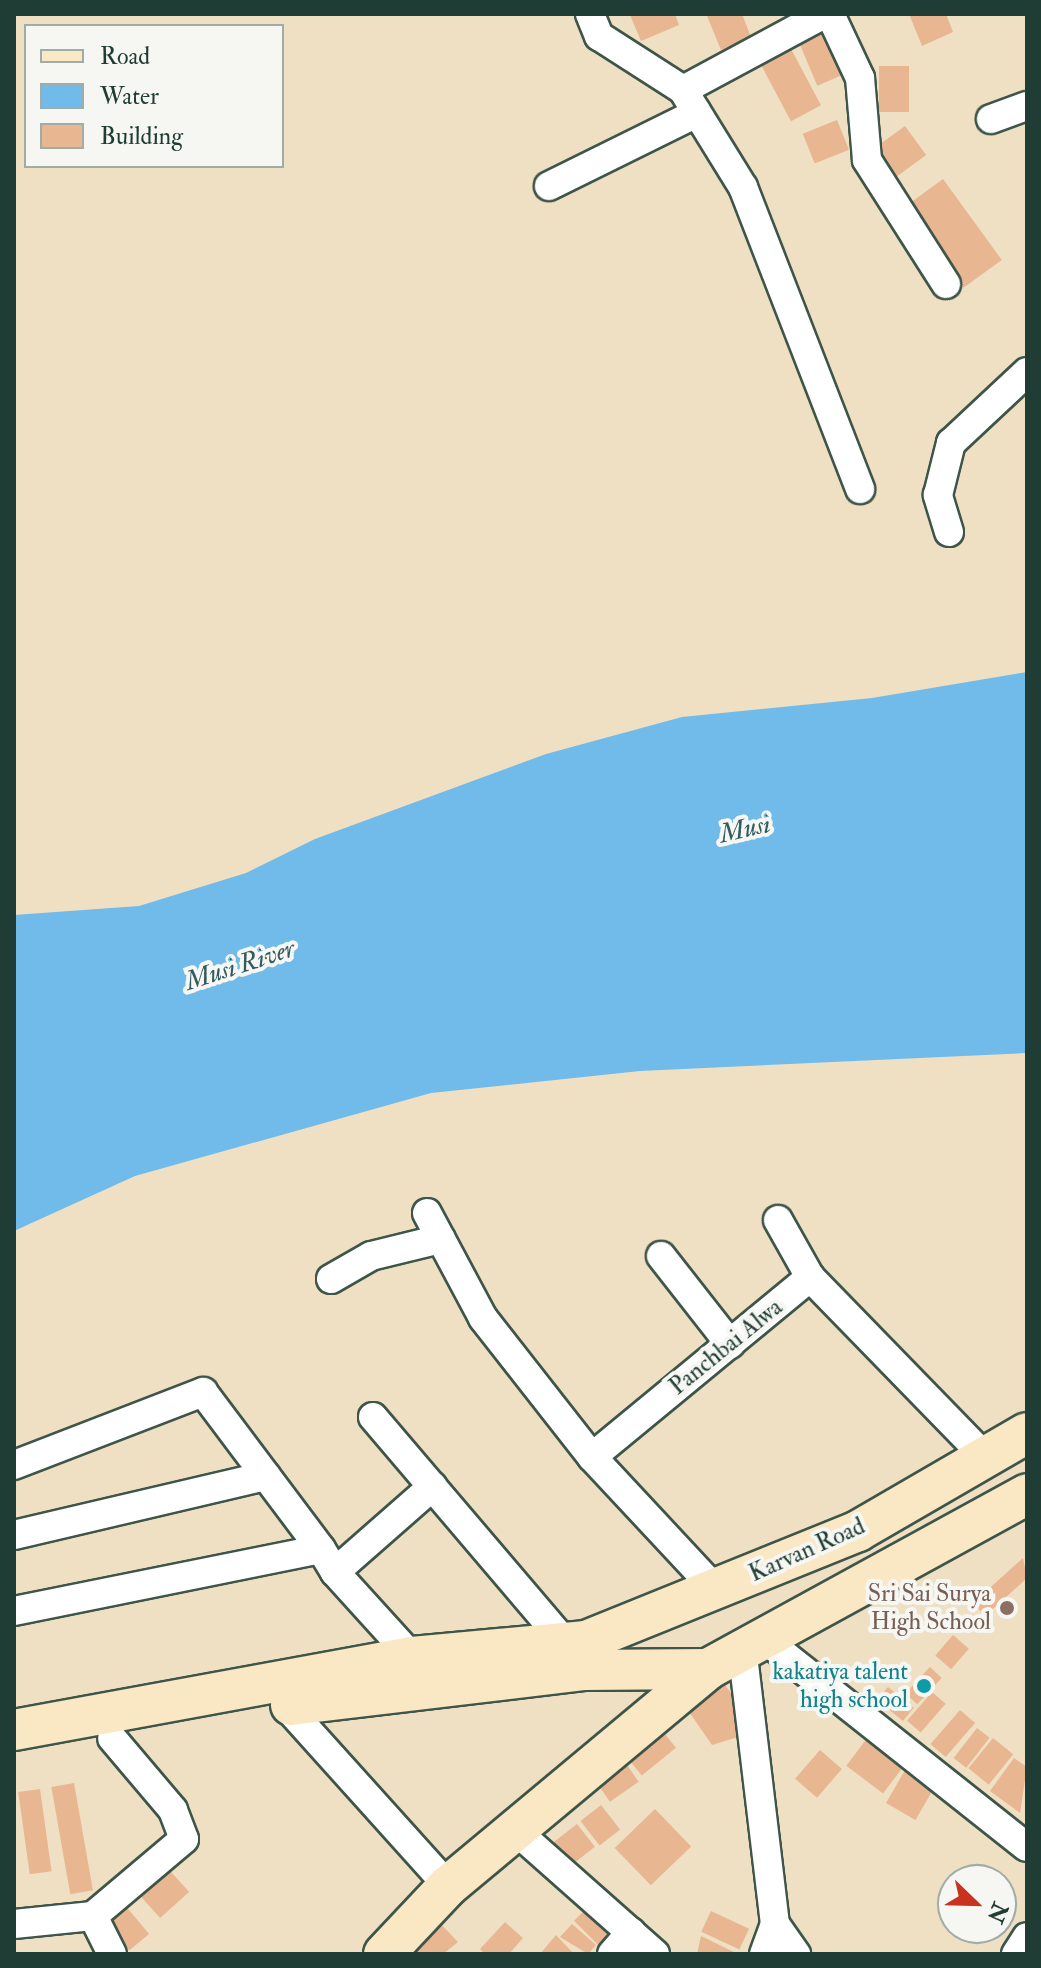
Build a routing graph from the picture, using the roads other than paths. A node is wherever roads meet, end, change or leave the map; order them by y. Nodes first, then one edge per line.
1 (590, 14) edge
2 (827, 14) edge
3 (690, 102) junction
4 (1027, 106) edge
5 (991, 119) dead end
6 (549, 186) dead end
7 (946, 284) dead end
8 (1027, 372) edge
9 (860, 489) dead end
10 (949, 532) dead end
11 (427, 1213) dead end
12 (778, 1220) dead end
13 (441, 1239) junction
14 (661, 1256) dead end
15 (810, 1277) junction
16 (331, 1279) dead end
17 (730, 1344) junction
18 (373, 1417) dead end
19 (1027, 1433) edge
20 (983, 1455) junction
21 (592, 1457) junction
22 (14, 1465) edge
23 (266, 1476) junction
24 (433, 1486) junction
25 (1027, 1494) edge
26 (14, 1535) edge
27 (328, 1560) junction
28 (703, 1597) junction
29 (14, 1611) edge
30 (566, 1644) junction
31 (740, 1656) junction
32 (412, 1657) junction
33 (286, 1706) junction
34 (14, 1730) edge
35 (112, 1738) junction
36 (14, 1757) edge
37 (515, 1830) junction
38 (1027, 1847) edge
39 (448, 1886) junction
40 (93, 1916) junction
41 (14, 1924) edge
42 (775, 1924) junction
43 (631, 1932) junction
44 (1027, 1937) edge
45 (112, 1954) edge
46 (384, 1954) edge
47 (612, 1954) edge
48 (655, 1954) edge
49 (764, 1954) edge
50 (796, 1954) edge
51 (1016, 1954) edge

1 - 3 street
2 - 3 street
2 - 7 street
3 - 6 street
3 - 9 street
4 - 5 street
8 - 10 street
11 - 13 street
12 - 15 street
13 - 16 street
13 - 21 street
14 - 17 street
15 - 17 street, Panchbai Alwa
15 - 20 street
17 - 21 street, Panchbai Alwa
18 - 24 street
19 - 20 street, Karvan Road
20 - 28 street, Karvan Road
21 - 28 street
22 - 23 street
23 - 26 street
23 - 27 street
24 - 27 street
24 - 30 street
25 - 31 street
27 - 29 street
27 - 32 street
28 - 30 street, Karvan Road
28 - 31 street
30 - 32 street, Karvan Road
31 - 33 street
31 - 37 street
31 - 38 street
31 - 42 street
32 - 34 street, Karvan Road
33 - 35 street
33 - 39 street
35 - 36 street
35 - 40 street
37 - 39 street
37 - 43 street
39 - 46 street
40 - 41 street
40 - 45 street
42 - 49 street
42 - 50 street
43 - 47 street
43 - 48 street
44 - 51 street

